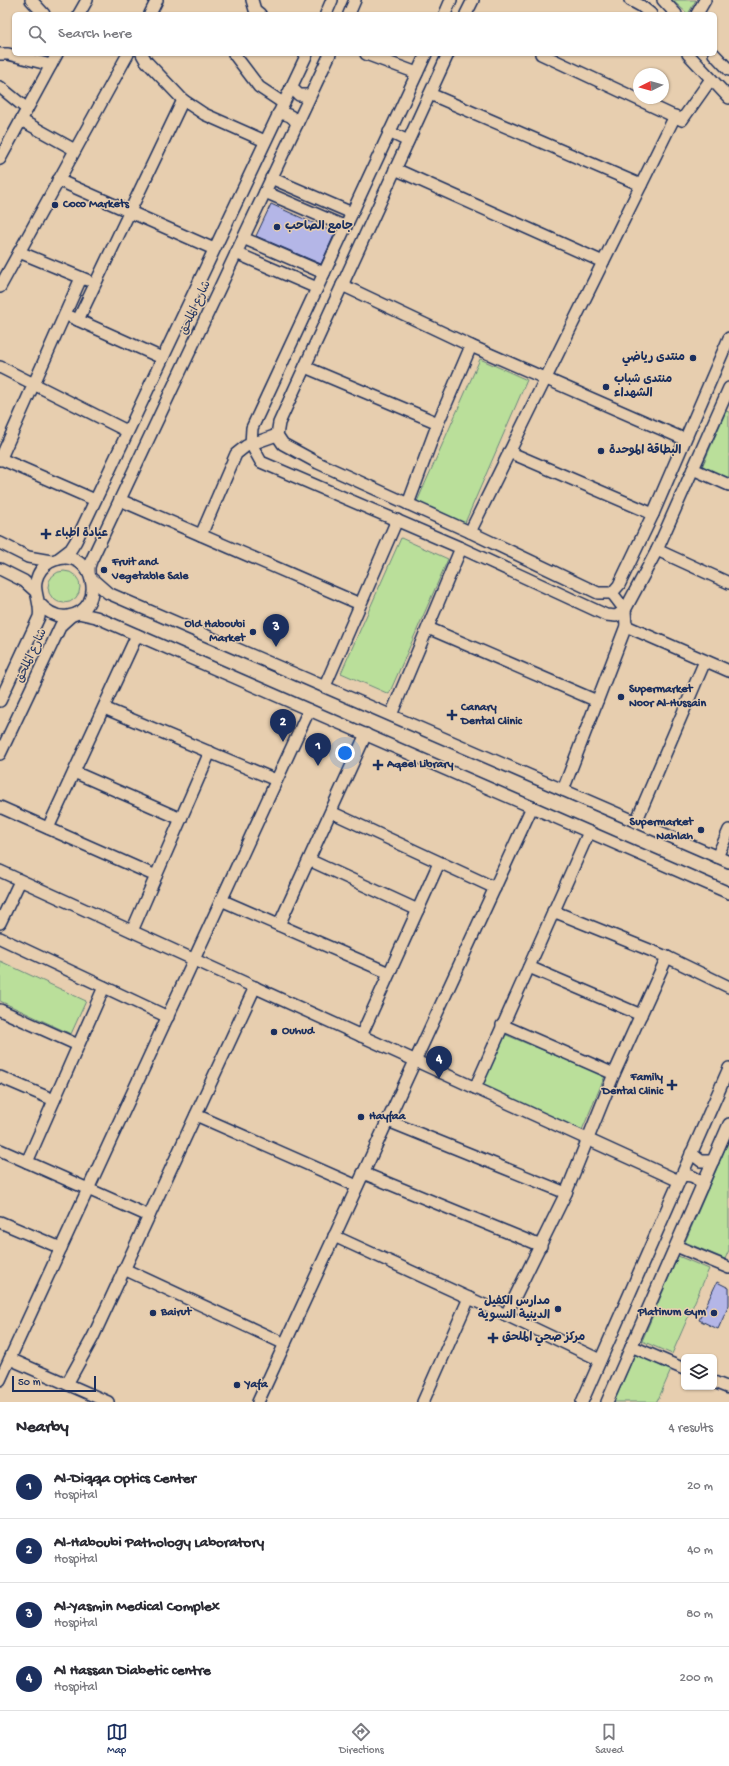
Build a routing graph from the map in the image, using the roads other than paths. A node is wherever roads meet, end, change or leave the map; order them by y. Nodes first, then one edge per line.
1 (31, 0) edge
2 (87, 0) edge
3 (157, 0) edge
4 (252, 0) edge
5 (332, 0) edge
6 (355, 0) edge
7 (451, 0) edge
8 (473, 0) edge
9 (630, 0) edge
10 (663, 0) edge
11 (704, 0) edge
12 (42, 12) edge
13 (80, 12) edge
14 (151, 12) edge
15 (258, 12) edge
16 (327, 12) edge
17 (350, 12) edge
18 (446, 12) edge
19 (467, 12) edge
20 (648, 12) edge
21 (674, 12) edge
22 (698, 12) edge
23 (0, 54) edge
24 (12, 55) edge
25 (16, 56) edge
26 (56, 56) edge
27 (127, 56) edge
28 (143, 56) edge
29 (236, 56) edge
30 (306, 56) edge
31 (329, 56) edge
32 (371, 56) edge
33 (425, 56) edge
34 (447, 56) edge
35 (544, 56) edge
36 (690, 56) edge
37 (711, 56) edge
38 (715, 56) edge
39 (51, 65) junction
40 (701, 68) junction
41 (729, 70) edge
42 (417, 73) junction
43 (711, 79) junction
44 (0, 87) edge
45 (291, 87) junction
46 (430, 94) junction
47 (310, 95) junction
48 (729, 98) edge
49 (183, 100) junction
50 (284, 102) junction
51 (27, 109) junction
52 (278, 114) junction
53 (675, 116) junction
54 (21, 120) junction
55 (297, 124) junction
56 (389, 132) junction
57 (265, 141) junction
58 (408, 141) junction
59 (75, 150) junction
60 (0, 159) edge
61 (395, 169) junction
62 (271, 178) junction
63 (58, 180) junction
64 (641, 185) junction
65 (265, 192) junction
66 (130, 212) junction
67 (352, 213) junction
68 (346, 227) junction
69 (243, 238) junction
70 (214, 249) junction
71 (19, 252) junction
72 (236, 253) junction
73 (603, 262) junction
74 (324, 273) junction
75 (81, 278) junction
76 (96, 284) junction
77 (342, 286) junction
78 (0, 287) edge
79 (317, 288) junction
80 (65, 314) junction
81 (78, 320) junction
82 (729, 338) edge
83 (471, 346) junction
84 (162, 358) junction
85 (0, 367) edge
86 (305, 368) junction
87 (545, 379) junction
88 (34, 384) junction
89 (729, 388) edge
90 (726, 403) edge
91 (438, 423) junction
92 (127, 431) junction
93 (276, 435) junction
94 (684, 439) junction
95 (251, 444) junction
96 (509, 452) junction
97 (0, 459) edge
98 (693, 469) junction
99 (729, 485) edge
100 (94, 500) junction
101 (120, 500) junction
102 (408, 504) junction
103 (653, 514) junction
104 (397, 520) junction
105 (470, 532) junction
106 (202, 535) junction
107 (0, 543) edge
108 (461, 548) junction
109 (657, 550) junction
110 (54, 560) junction
111 (0, 569) edge
112 (90, 576) junction
113 (729, 583) edge
114 (35, 591) junction
115 (612, 593) junction
116 (39, 603) junction
117 (360, 604) junction
118 (625, 610) junction
119 (74, 614) junction
120 (626, 626) junction
121 (428, 628) junction
122 (137, 635) junction
123 (705, 661) junction
124 (729, 672) edge
125 (325, 686) junction
126 (0, 701) edge
127 (597, 701) junction
128 (104, 708) junction
129 (309, 710) junction
130 (391, 715) junction
131 (366, 734) junction
132 (210, 752) junction
133 (0, 754) edge
134 (74, 772) junction
135 (276, 780) junction
136 (563, 790) junction
137 (0, 807) edge
138 (532, 807) junction
139 (331, 812) junction
140 (181, 819) junction
141 (636, 822) junction
142 (48, 828) junction
143 (729, 830) edge
144 (589, 832) junction
145 (717, 857) junction
146 (309, 860) junction
147 (729, 862) edge
148 (439, 863) junction
149 (0, 872) edge
150 (156, 876) junction
151 (20, 881) junction
152 (495, 888) junction
153 (729, 893) edge
154 (221, 900) junction
155 (418, 910) junction
156 (554, 912) junction
157 (0, 923) edge
158 (279, 925) junction
159 (132, 931) junction
160 (0, 938) edge
161 (667, 957) junction
162 (194, 959) junction
163 (529, 967) junction
164 (389, 973) junction
165 (104, 987) junction
166 (255, 987) junction
167 (729, 987) edge
168 (0, 1010) edge
169 (641, 1015) junction
170 (168, 1016) junction
171 (502, 1025) junction
172 (361, 1036) junction
173 (78, 1045) junction
174 (415, 1061) junction
175 (729, 1068) edge
176 (614, 1074) junction
177 (0, 1077) edge
178 (475, 1088) junction
179 (54, 1100) junction
180 (196, 1115) junction
181 (388, 1121) junction
182 (729, 1124) edge
183 (587, 1139) junction
184 (0, 1150) edge
185 (691, 1153) junction
186 (713, 1161) junction
187 (27, 1162) junction
188 (363, 1173) junction
189 (680, 1179) junction
190 (357, 1186) junction
191 (702, 1186) junction
192 (88, 1190) junction
193 (566, 1193) junction
194 (149, 1216) junction
195 (0, 1222) edge
196 (334, 1236) junction
197 (541, 1246) junction
198 (676, 1246) junction
199 (61, 1248) junction
200 (729, 1268) edge
201 (124, 1269) junction
202 (469, 1298) junction
203 (506, 1315) junction
204 (285, 1344) junction
205 (631, 1346) junction
206 (10, 1359) junction
207 (600, 1360) junction
208 (681, 1368) edge
209 (0, 1380) edge
210 (717, 1383) edge
211 (67, 1384) junction
212 (729, 1388) edge
213 (108, 1402) edge
214 (258, 1402) edge
215 (423, 1402) edge
216 (582, 1402) edge
217 (607, 1402) edge

1 - 12 street
2 - 13 street
3 - 14 street
4 - 15 street
5 - 16 street
6 - 17 street
7 - 18 street
8 - 19 street
9 - 20 street
10 - 21 street
11 - 22 street
23 - 24 street
25 - 39 street
26 - 39 street
27 - 59 street
28 - 49 street
29 - 50 street
30 - 45 street, شارع الملحق
31 - 47 street, شارع الملحق
32 - 42 street
33 - 42 street
34 - 46 street
35 - 53 street
36 - 40 street
37 - 40 street
38 - 41 street
39 - 51 street
40 - 43 street
42 - 56 street
43 - 48 street
43 - 53 street
44 - 51 street
45 - 47 street
45 - 50 street, شارع الملحق
46 - 58 street
46 - 64 street
47 - 55 street, شارع الملحق
49 - 57 street
49 - 66 street
50 - 52 street, شارع الملحق
51 - 54 street
52 - 55 street
52 - 57 street, شارع الملحق
53 - 64 street
54 - 59 street
54 - 60 street
55 - 62 street, شارع الملحق
56 - 58 street
56 - 67 street
57 - 70 street, شارع الملحق
58 - 61 street
59 - 63 street
61 - 73 street
61 - 77 street
62 - 65 street, شارع الملحق
62 - 67 street
63 - 66 street
63 - 71 street
64 - 73 street
65 - 68 street
65 - 69 street, شارع الملحق
66 - 70 street
66 - 76 street
67 - 68 street
68 - 74 street
69 - 72 street, شارع الملحق
69 - 74 street
70 - 84 street, شارع الملحق
71 - 75 street
71 - 78 street
72 - 79 street
72 - 101 street, شارع الملحق
73 - 87 street
74 - 79 street
75 - 76 street
75 - 80 street
76 - 81 street
77 - 83 street
77 - 86 street
79 - 95 street
80 - 81 street
80 - 88 street
81 - 84 street
82 - 94 street
83 - 87 street
83 - 91 street
84 - 92 street, شارع الملحق
85 - 88 street
86 - 91 street
86 - 93 street
87 - 94 street
87 - 96 street
88 - 92 street
88 - 97 street
89 - 90 street
90 - 98 street
91 - 102 street
92 - 100 street, شارع الملحق
93 - 95 street
93 - 102 street
94 - 103 street
95 - 104 street
95 - 106 street
96 - 103 street
96 - 105 street
97 - 100 street
98 - 99 street
98 - 109 street
100 - 110 street, شارع الملحق
101 - 106 street
101 - 112 street, شارع الملحق
102 - 105 street
103 - 115 street
104 - 108 street
104 - 117 street
105 - 115 street
106 - 117 street
107 - 110 street
108 - 118 street
108 - 121 street
109 - 113 street
109 - 118 street
110 - 112 street
110 - 114 street
111 - 114 street
112 - 119 street
112 - 125 street
114 - 116 street
115 - 118 street
116 - 119 street
116 - 126 street, شارع الملحق
117 - 125 street
118 - 120 street
119 - 122 street
119 - 133 street, شارع الملحق
120 - 123 street
120 - 127 street
121 - 127 street
121 - 130 street
122 - 128 street
122 - 129 street
123 - 124 street
123 - 141 street
125 - 130 street
127 - 136 street
128 - 132 street
128 - 134 street
129 - 131 street
129 - 135 street
130 - 136 street
131 - 138 street
131 - 139 street
132 - 135 street
132 - 140 street
134 - 140 street
134 - 142 street
135 - 154 street
136 - 141 street
137 - 142 street
138 - 144 street
138 - 152 street
139 - 146 street
139 - 148 street
140 - 150 street
141 - 145 street
142 - 150 street
143 - 145 street
144 - 153 street
144 - 156 street
145 - 147 street
146 - 155 street
146 - 158 street
148 - 152 street
148 - 155 street
149 - 151 street
150 - 159 street
151 - 157 street
151 - 159 street
152 - 174 street
154 - 158 street
154 - 162 street
155 - 164 street
156 - 161 street
156 - 163 street
158 - 164 street
159 - 162 street
160 - 165 street
161 - 167 street
161 - 169 street
162 - 166 street
162 - 170 street
163 - 169 street
163 - 171 street
164 - 172 street
165 - 170 street
165 - 173 street
166 - 172 street
166 - 180 street
168 - 173 street
169 - 176 street
170 - 192 street
171 - 176 street
171 - 178 street
172 - 174 street
173 - 179 street
174 - 178 street
174 - 181 street
175 - 185 street
176 - 183 street
177 - 179 street
178 - 183 street
179 - 187 street
180 - 190 street
180 - 194 street
181 - 188 street
181 - 193 street
182 - 186 street
183 - 189 street
183 - 193 street
184 - 187 street
185 - 186 street
185 - 189 street
186 - 191 street
187 - 192 street
188 - 190 street
188 - 197 street
189 - 191 street
189 - 207 street
190 - 196 street
191 - 198 street
192 - 194 street
192 - 199 street
193 - 197 street
194 - 201 street
195 - 199 street
196 - 202 street
196 - 204 street
197 - 203 street
198 - 200 street
198 - 205 street
199 - 206 street
201 - 204 street
201 - 211 street
202 - 203 street
202 - 215 street
203 - 207 street
204 - 214 street
205 - 208 street
205 - 217 street
206 - 209 street
206 - 211 street
207 - 216 street
210 - 212 street
211 - 213 street

